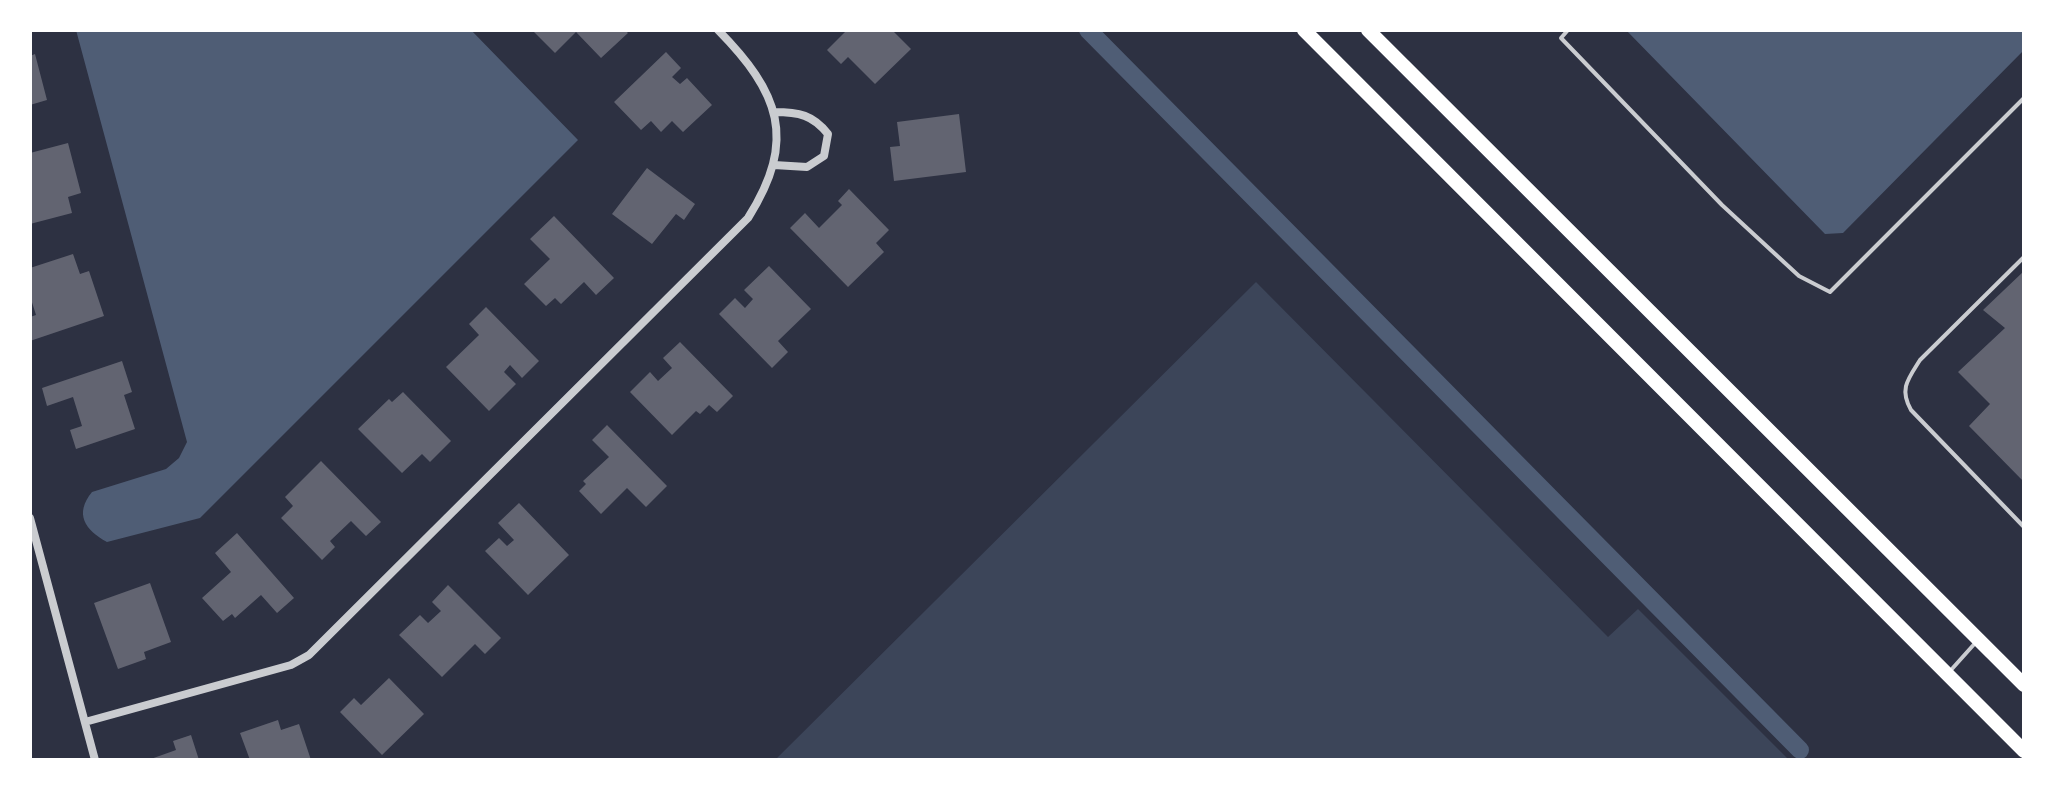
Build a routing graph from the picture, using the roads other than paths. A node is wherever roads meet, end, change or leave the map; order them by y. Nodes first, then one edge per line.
1 (718, 30) edge
2 (1304, 30) edge
3 (1368, 30) edge
4 (1568, 30) edge
5 (2024, 98) edge
6 (774, 112) junction
7 (774, 165) junction
8 (2024, 257) edge
9 (30, 518) edge
10 (2024, 527) edge
11 (1979, 639) junction
12 (1947, 674) junction
13 (2024, 685) edge
14 (85, 722) junction
15 (2024, 751) edge
16 (95, 760) edge

1 - 6 street
2 - 12 highway
3 - 11 highway
4 - 5 lane
6 - 7 street
6 - 7 street
7 - 14 street
8 - 10 lane
9 - 14 street
11 - 12 lane
11 - 13 highway
12 - 15 highway
14 - 16 street

